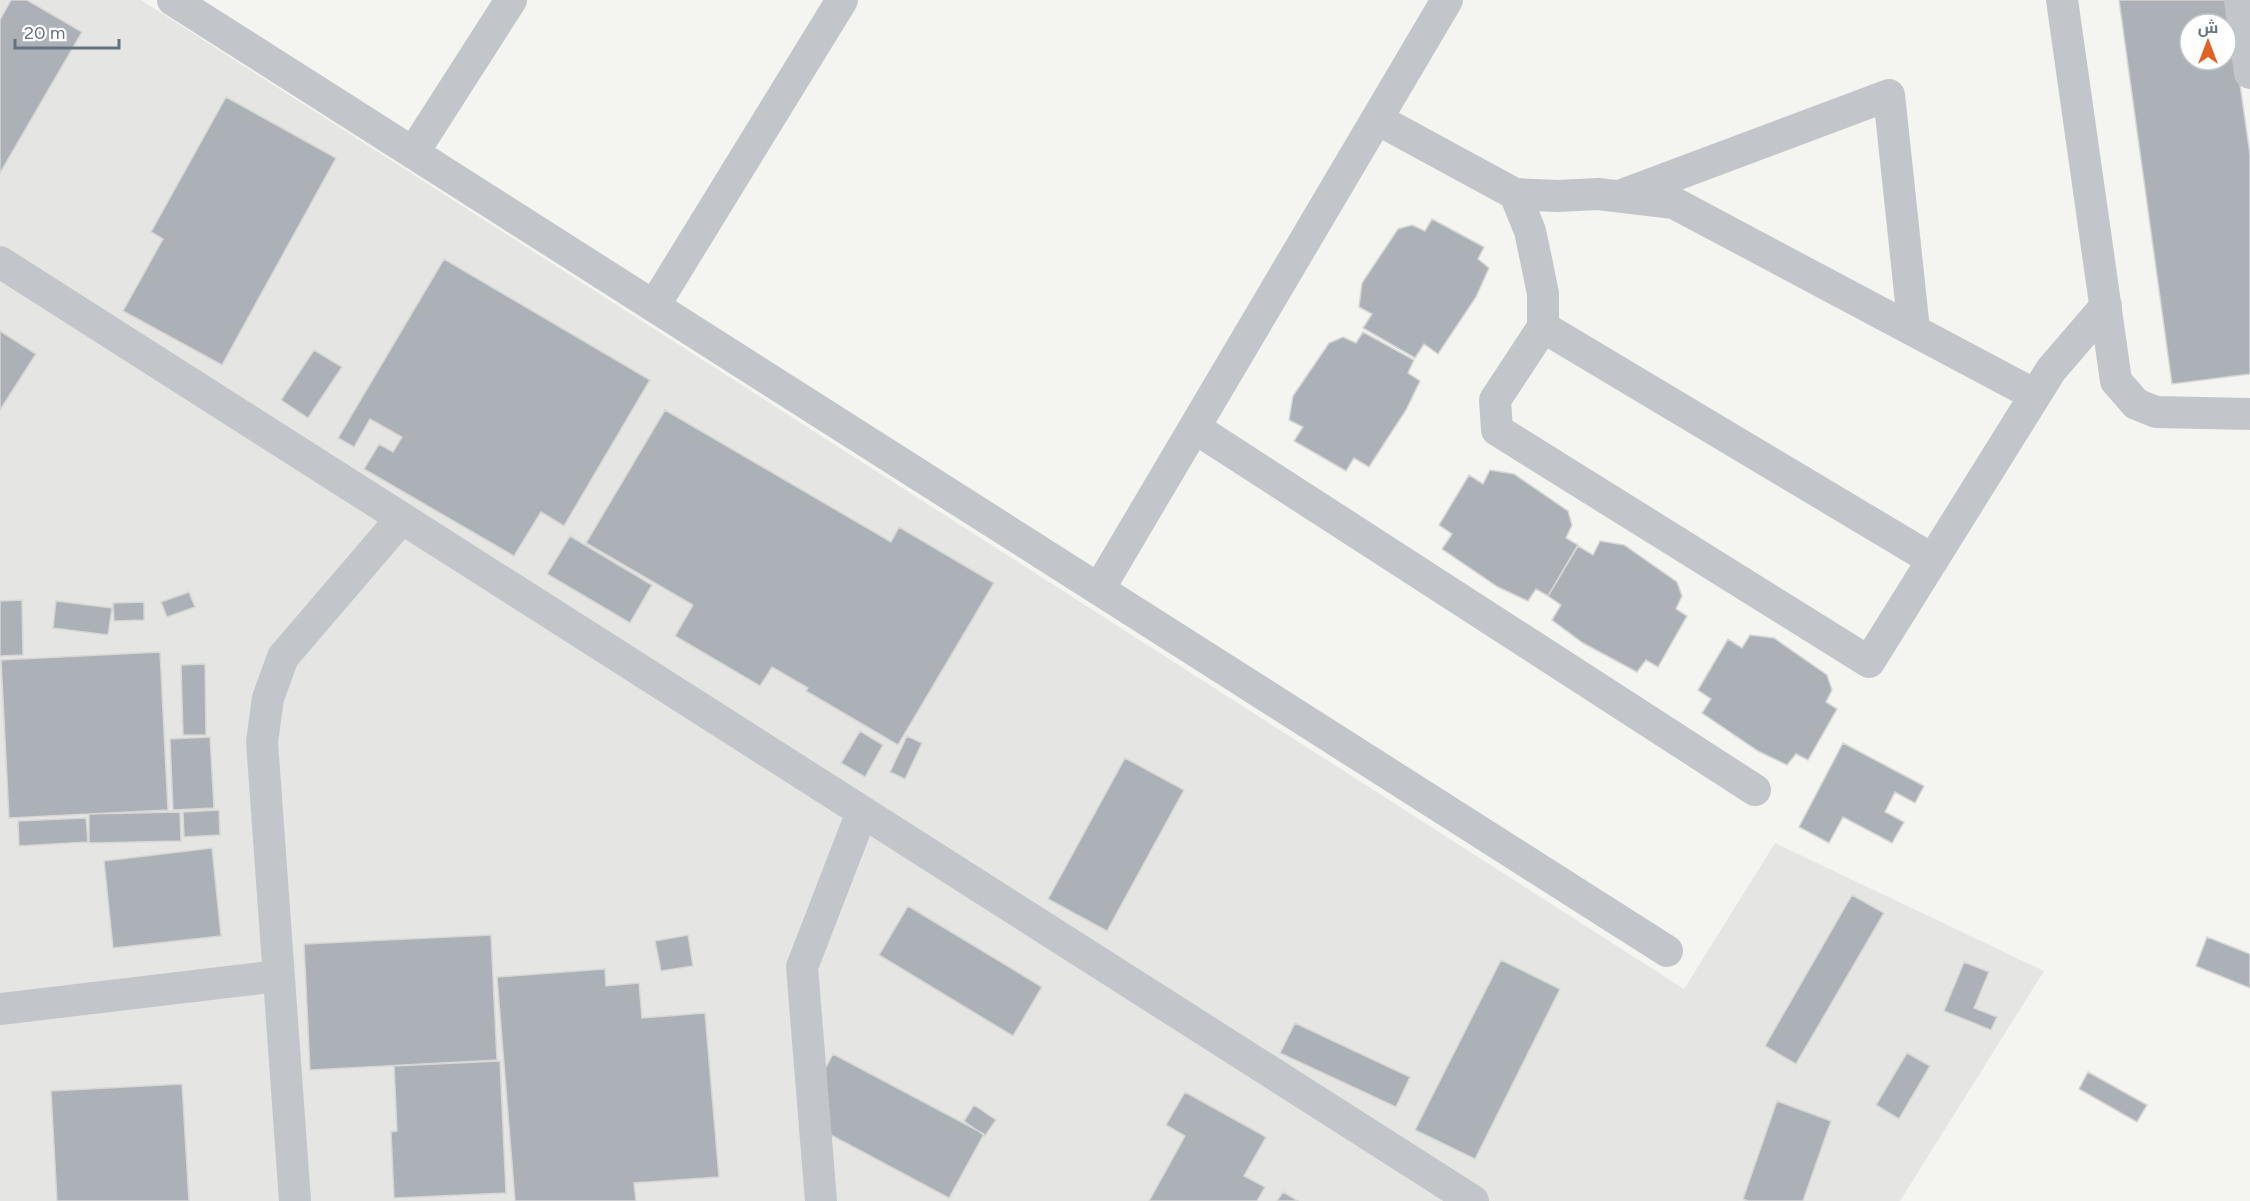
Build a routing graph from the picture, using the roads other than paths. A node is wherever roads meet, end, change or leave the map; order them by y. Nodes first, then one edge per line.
1 (173, 0) edge
2 (511, 0) edge
3 (842, 0) edge
4 (1447, 0) edge
5 (2062, 0) edge
6 (2240, 0) edge
7 (2250, 73) edge
8 (1377, 118) junction
9 (413, 153) junction
10 (1515, 194) junction
11 (1618, 196) junction
12 (0, 262) edge
13 (654, 306) junction
14 (2106, 306) junction
15 (1543, 327) junction
16 (1914, 330) junction
17 (2035, 394) junction
18 (2250, 414) edge
19 (1195, 428) junction
20 (402, 518) junction
21 (1933, 560) junction
22 (1099, 589) junction
23 (1755, 790) dead end
24 (862, 812) junction
25 (1667, 951) dead end
26 (278, 976) junction
27 (0, 1009) edge
28 (295, 1201) edge
29 (821, 1201) edge
30 (1473, 1201) edge

1 - 9 street
2 - 9 street
3 - 13 street
4 - 8 street
5 - 14 street
6 - 7 street
8 - 10 street
8 - 19 street
9 - 13 street
10 - 11 street
10 - 15 street
11 - 16 street
11 - 16 street
12 - 20 street
13 - 22 street
14 - 17 street
14 - 18 street
15 - 21 street
15 - 21 street
16 - 17 street
17 - 21 street
19 - 22 street
19 - 23 street
20 - 24 street
20 - 26 street
22 - 25 street
24 - 29 street
24 - 30 street
26 - 27 street
26 - 28 street

